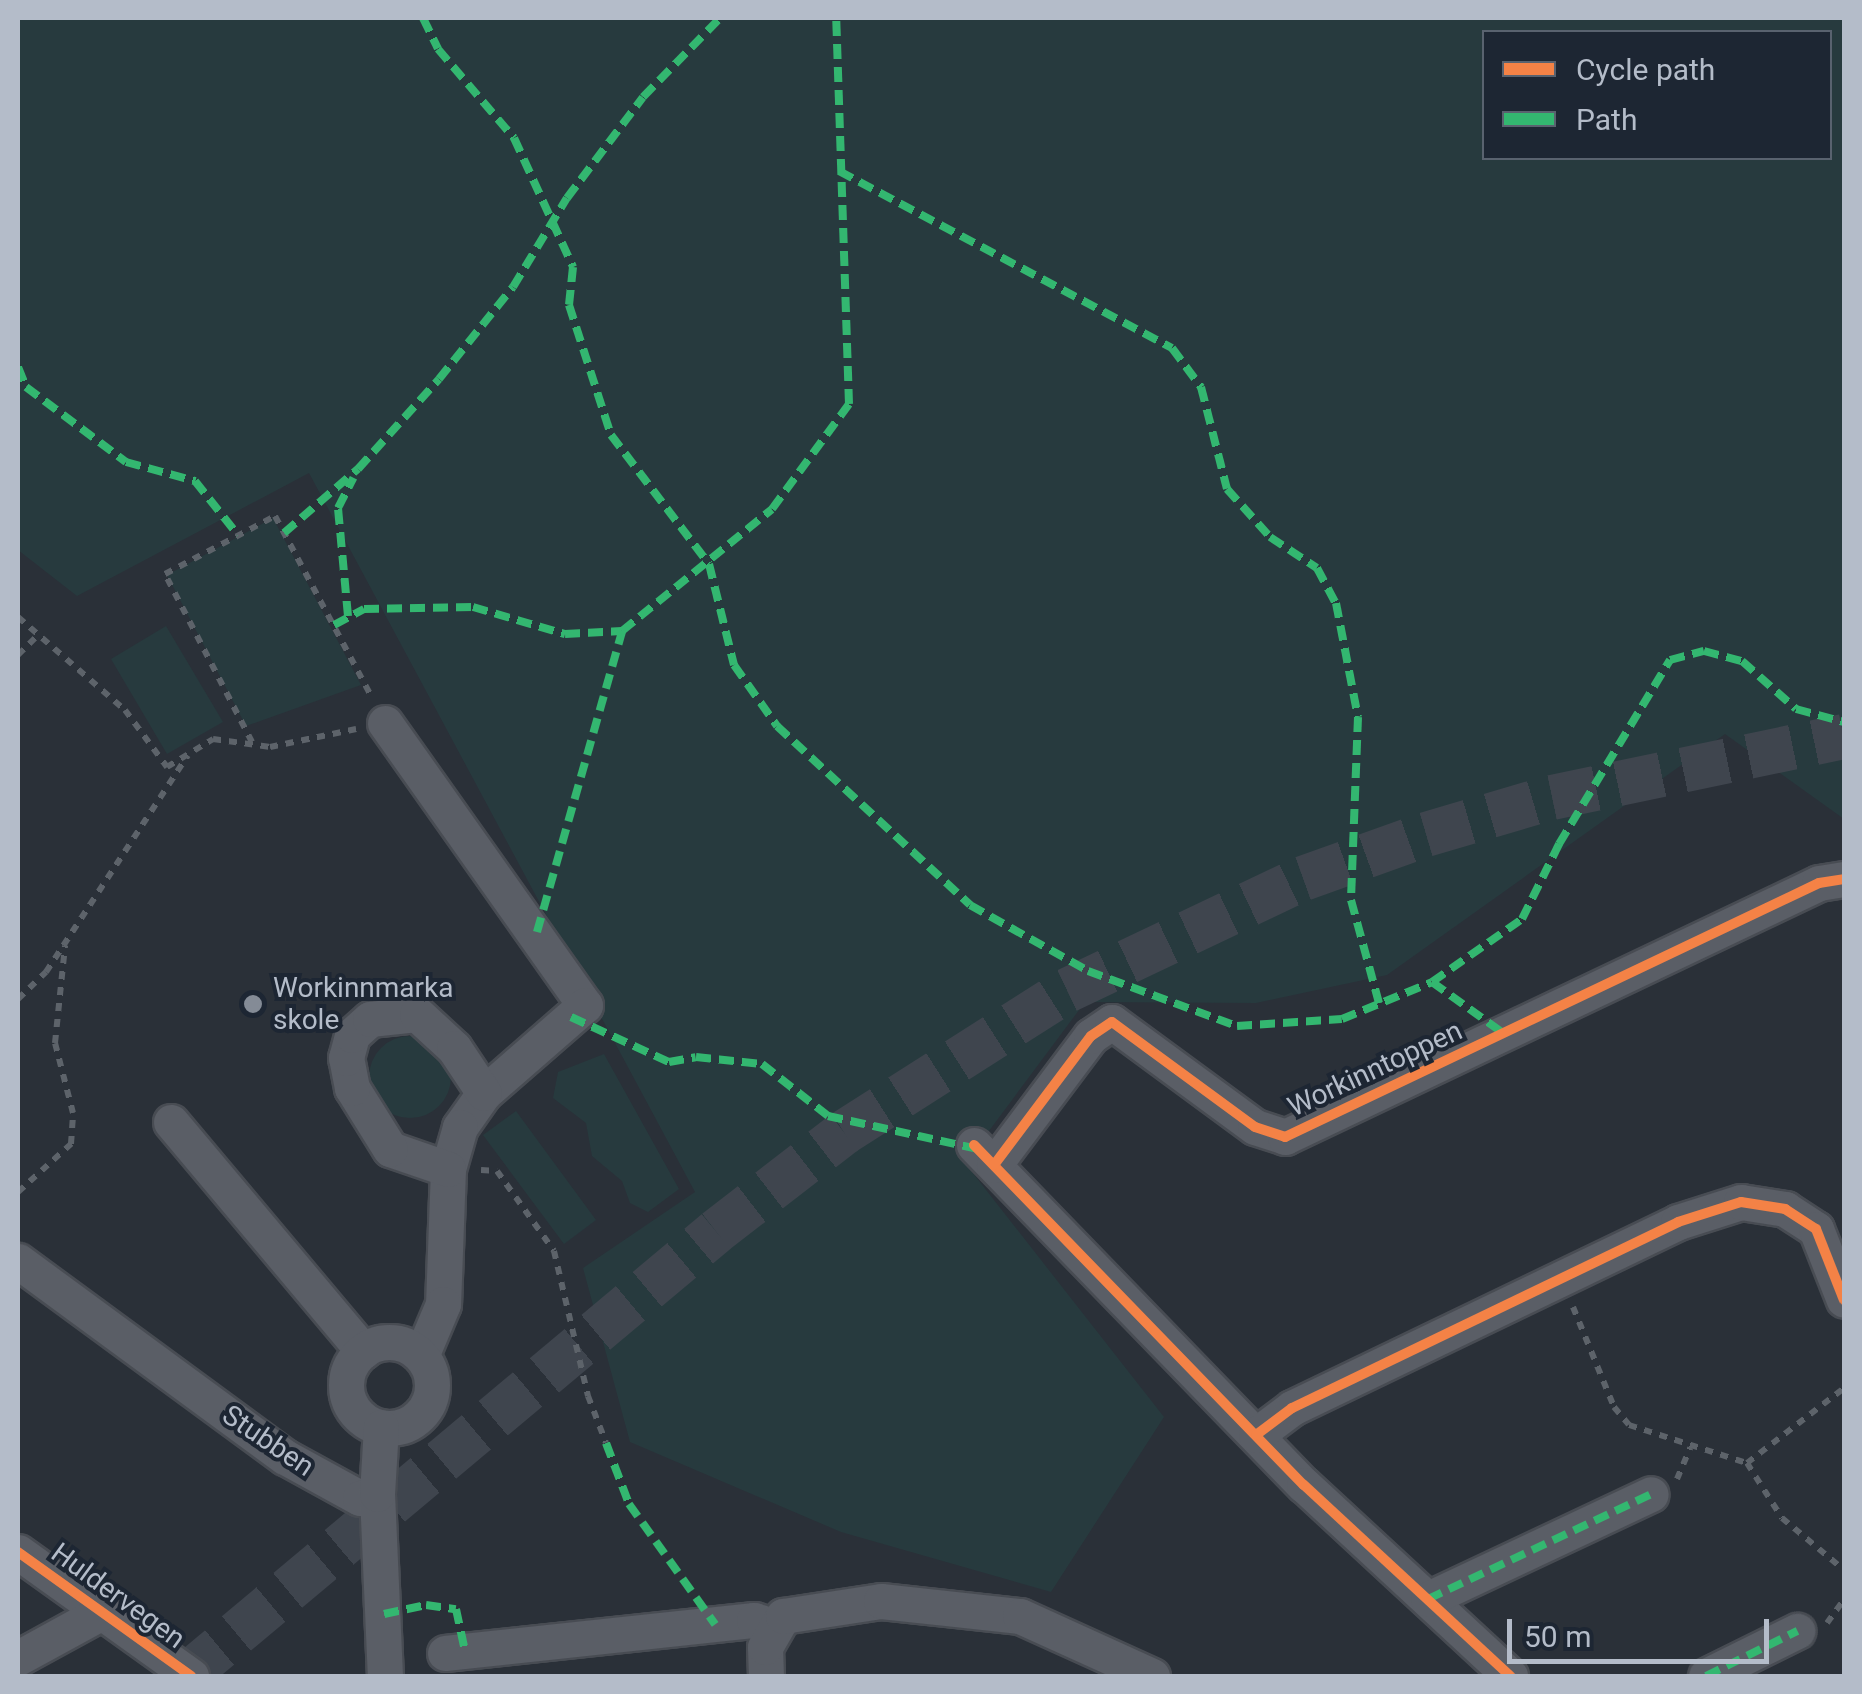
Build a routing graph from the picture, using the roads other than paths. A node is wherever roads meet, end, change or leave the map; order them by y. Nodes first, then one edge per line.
1 (385, 724) road end
2 (1844, 879) edge
3 (484, 1093) junction
4 (171, 1122) dead end
5 (448, 1169) junction
6 (18, 1262) edge
7 (1844, 1300) edge
8 (363, 1351) junction
9 (421, 1356) junction
10 (381, 1427) junction
11 (1256, 1435) junction
12 (377, 1494) junction
13 (1651, 1494) dead end
14 (18, 1552) edge
15 (1428, 1599) junction
16 (102, 1612) junction
17 (773, 1626) junction
18 (1798, 1631) dead end
19 (445, 1653) dead end
20 (18, 1658) edge
21 (192, 1676) edge
22 (385, 1676) edge
23 (766, 1676) edge
24 (1152, 1676) edge
25 (1510, 1676) edge
26 (1706, 1676) edge

1 - 3 street
2 - 11 street, Workinntoppen
3 - 5 street
3 - 5 street
4 - 8 street
5 - 9 street
6 - 12 street, Stubben
7 - 11 street
8 - 9 street
8 - 10 street
9 - 10 street
10 - 12 street
11 - 15 street
12 - 22 street
13 - 15 street
14 - 16 street, Huldervegen
15 - 25 street
16 - 20 street
16 - 21 street, Huldervegen
17 - 19 street
17 - 23 street
17 - 24 street
18 - 26 street

